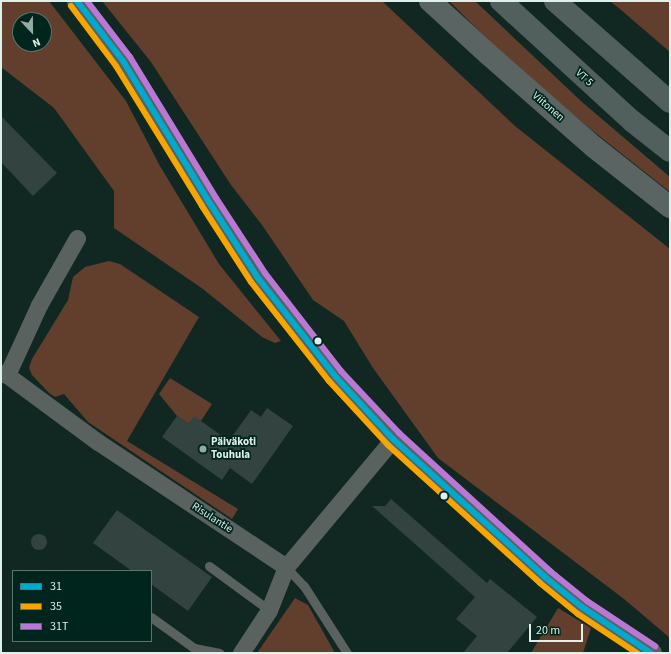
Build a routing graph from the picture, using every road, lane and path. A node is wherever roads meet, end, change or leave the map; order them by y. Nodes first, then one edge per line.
1 (77, 1) edge
2 (430, 1) edge
3 (502, 1) edge
4 (555, 1) edge
5 (670, 102) edge
6 (670, 151) edge
7 (670, 208) edge
8 (77, 238) dead end
9 (4, 374) edge
10 (393, 439) junction
11 (209, 566) dead end
12 (286, 567) junction
13 (269, 610) junction
14 (152, 618) edge
15 (220, 653) edge
16 (241, 653) edge
17 (346, 653) edge
18 (651, 653) edge

1 - 10 street
2 - 7 main road, Viitonen
3 - 6 highway, VT 5
4 - 5 highway
8 - 9 street
9 - 12 street, Risulantie
10 - 12 street
10 - 18 street
11 - 13 lane
12 - 13 street
12 - 17 lane
13 - 16 street
14 - 15 lane

